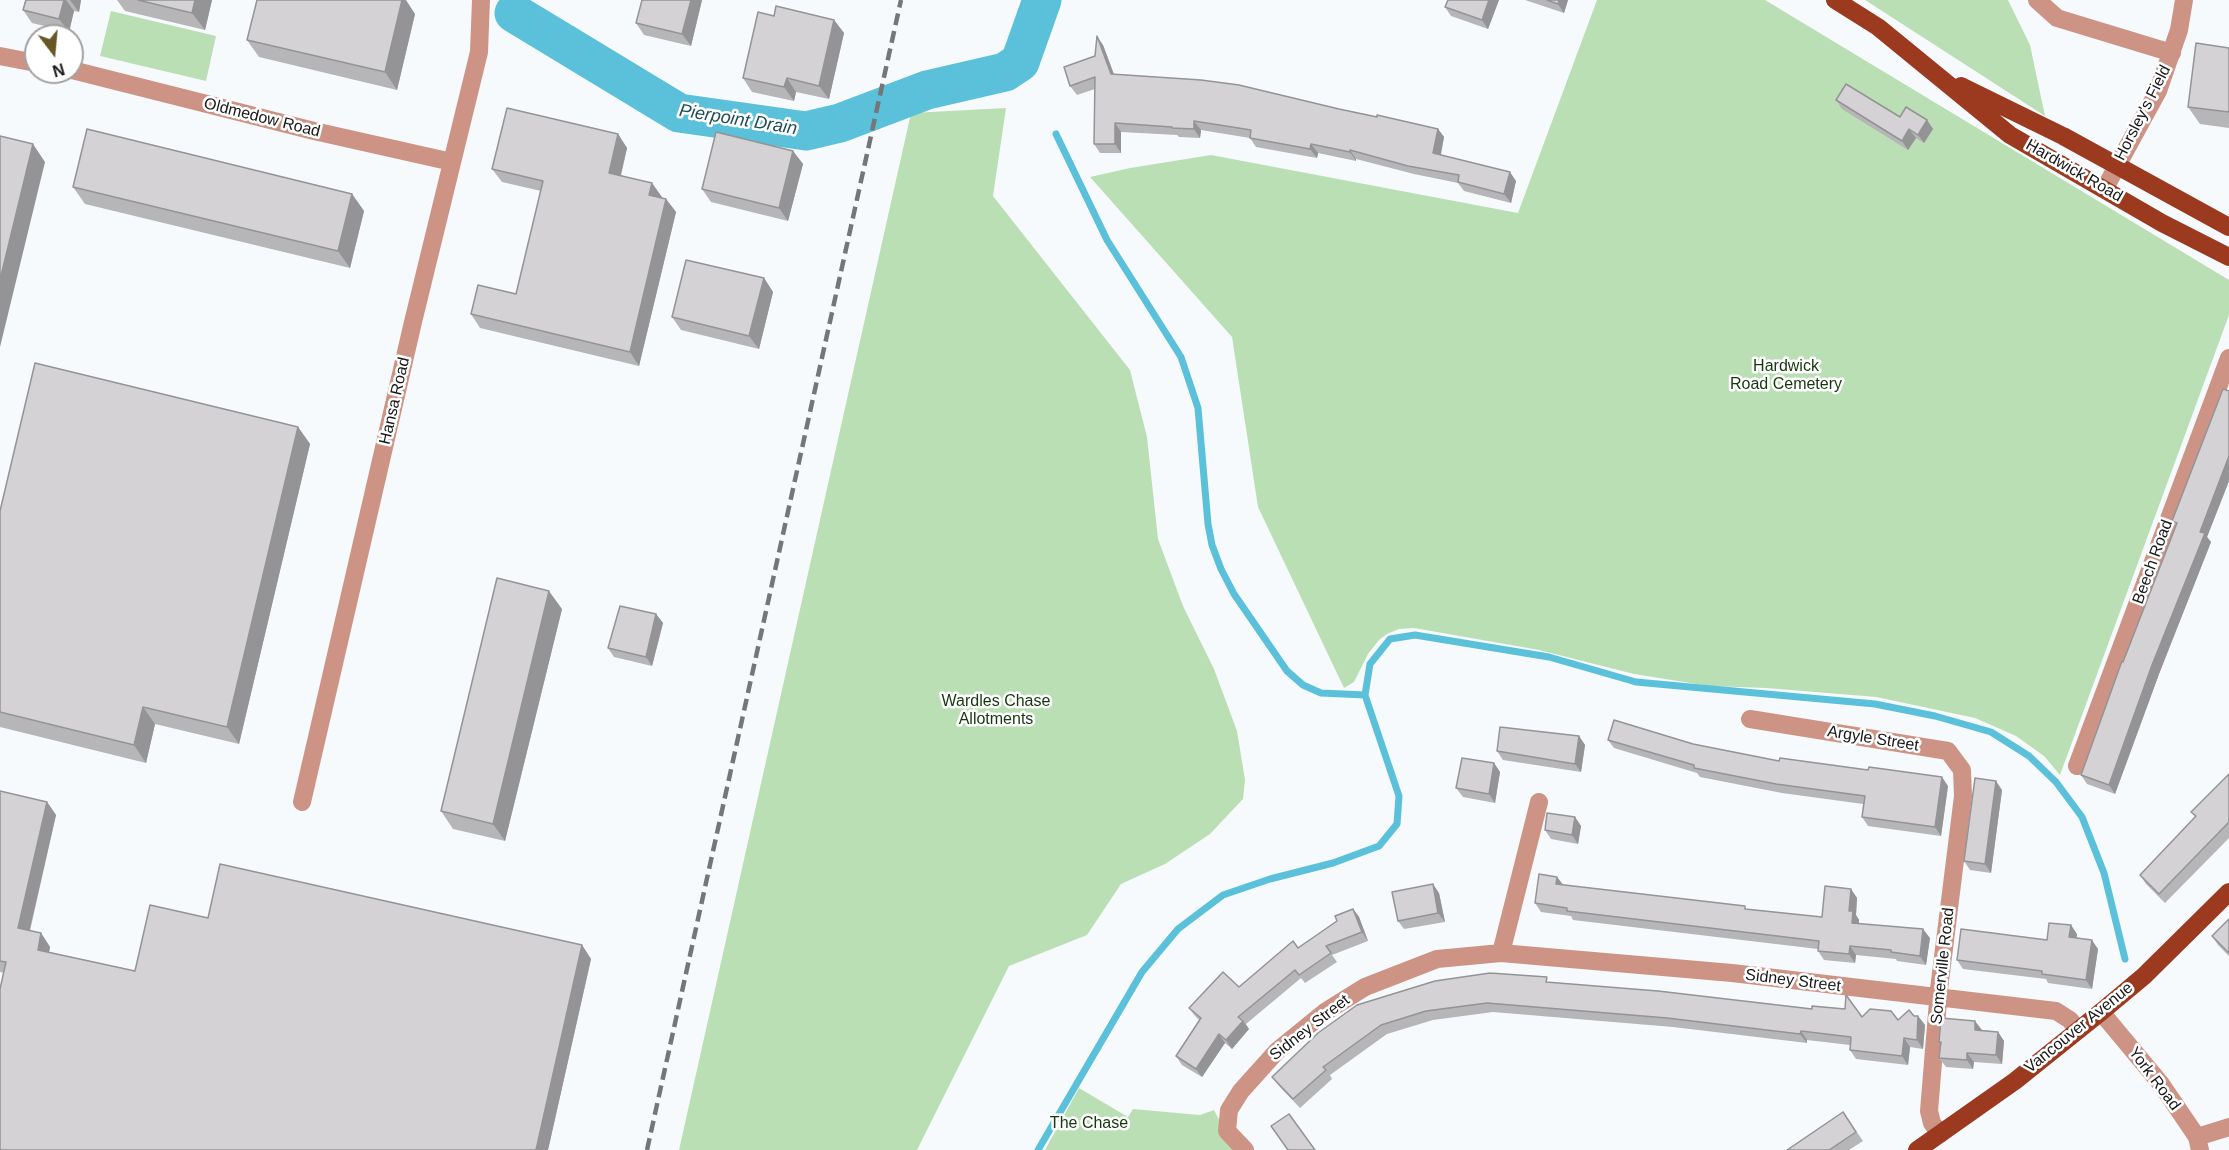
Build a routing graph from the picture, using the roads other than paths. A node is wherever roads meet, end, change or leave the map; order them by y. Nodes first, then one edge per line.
1 (482, 0) edge
2 (1835, 0) edge
3 (2037, 0) edge
4 (2184, 0) edge
5 (2172, 53) junction
6 (0, 56) edge
7 (24, 61) edge
8 (1929, 70) junction
9 (84, 73) edge
10 (452, 162) junction
11 (2116, 166) junction
12 (2105, 188) junction
13 (2229, 227) edge
14 (2229, 257) edge
15 (2229, 358) edge
16 (1750, 719) dead end
17 (2077, 766) dead end
18 (1964, 796) joint
19 (1539, 801) dead end
20 (302, 802) dead end
21 (2229, 892) edge
22 (1502, 953) junction
23 (1938, 998) junction
24 (2101, 1012) junction
25 (2078, 1030) junction
26 (2229, 1127) edge
27 (1940, 1134) junction
28 (2198, 1143) edge
29 (1245, 1150) edge
30 (1917, 1150) edge

1 - 10 street, Hansa Road
2 - 8 main road, Hardwick Road
3 - 5 street
4 - 5 street, Horsley's Field
5 - 11 street, Horsley's Field
6 - 7 street
8 - 11 main road, Hardwick Road
8 - 12 main road, Hardwick Road
9 - 10 street, Oldmedow Road
10 - 20 street, Hansa Road
11 - 12 street, Horsley's Field
11 - 13 main road, Hardwick Road
12 - 14 main road, Hardwick Road
15 - 17 street, Beech Road
16 - 18 street, Argyle Street
18 - 23 street, Somerville Road
19 - 22 street
21 - 24 main road, Vancouver Avenue
22 - 23 street, Sidney Street
22 - 29 street, Sidney Street
23 - 25 street, Sidney Street
23 - 27 street, Somerville Road
24 - 25 main road, Vancouver Avenue
24 - 28 street, York Road
25 - 27 main road, Vancouver Avenue
26 - 28 street
27 - 30 main road, Vancouver Avenue

